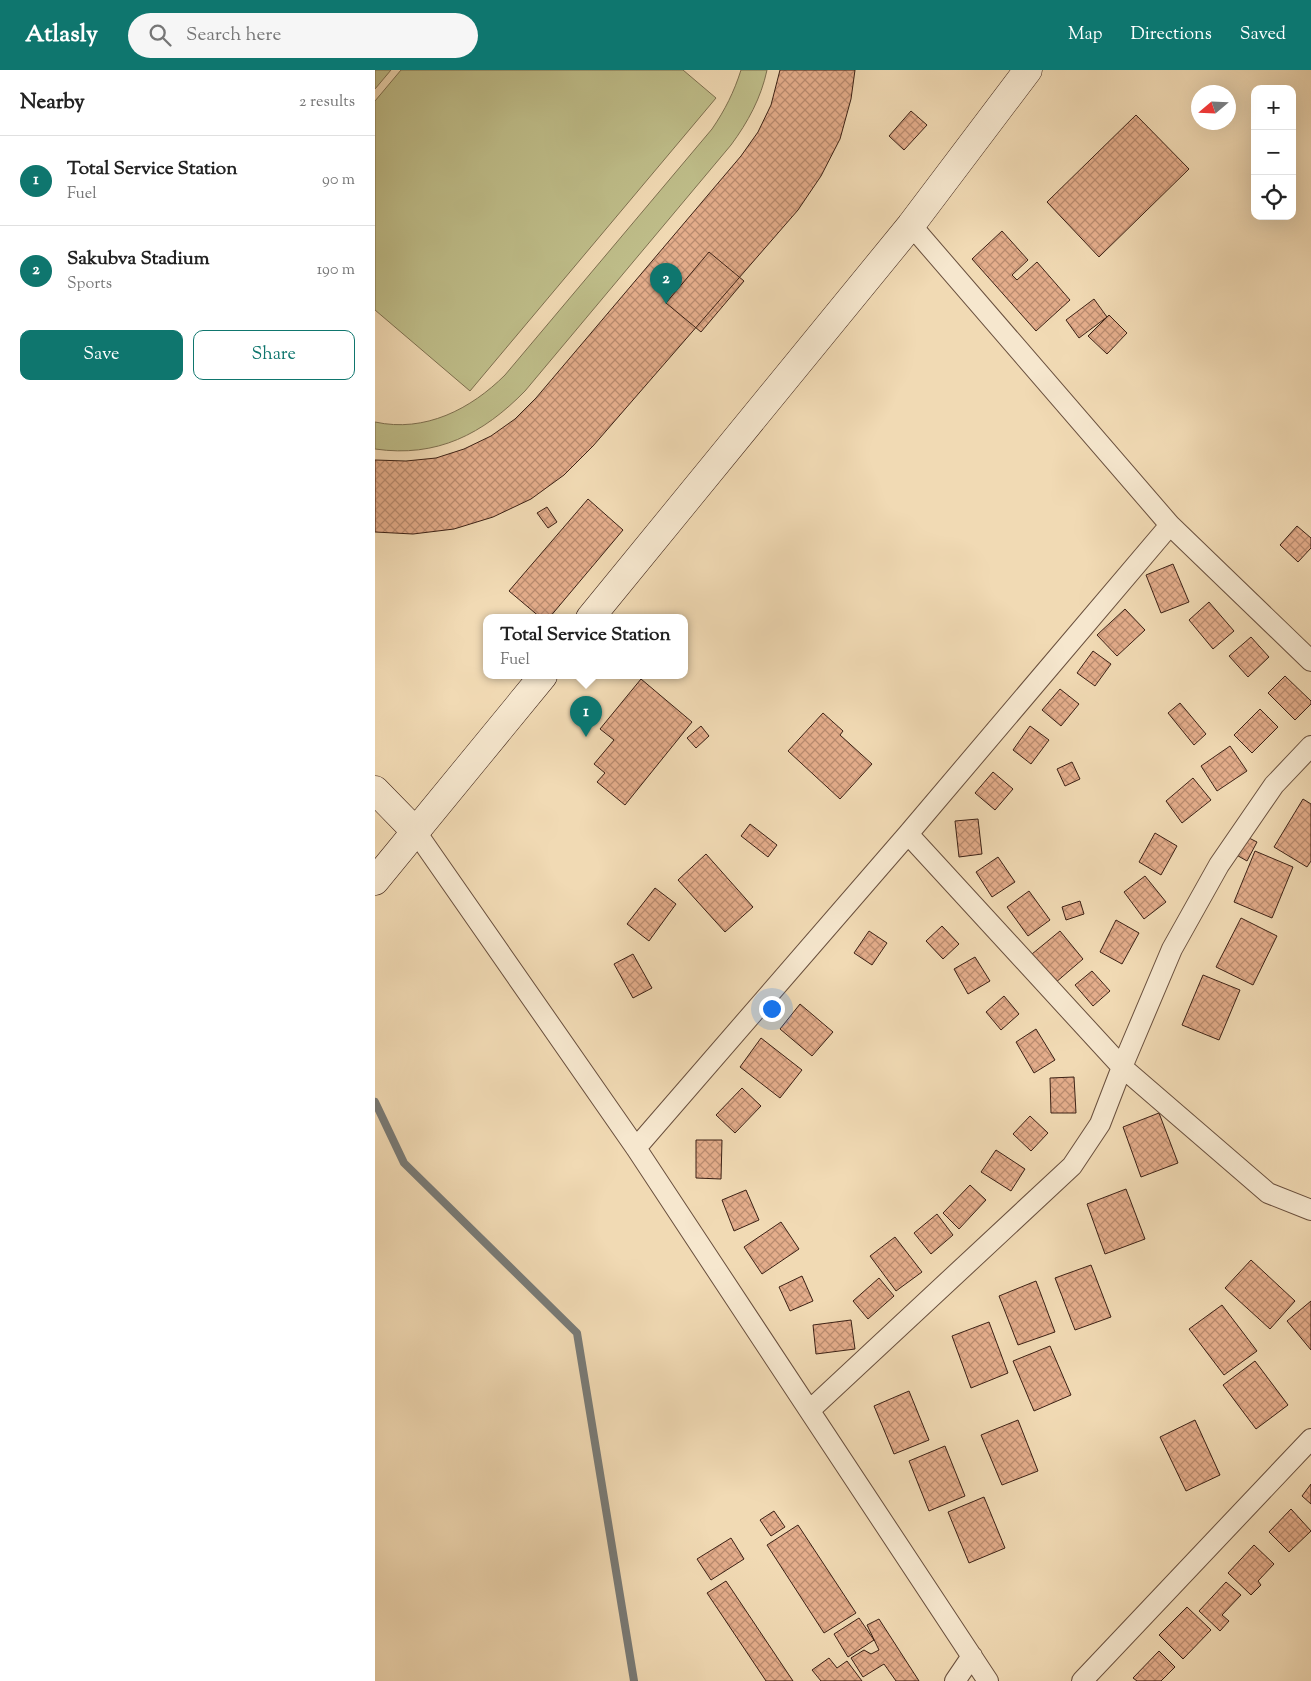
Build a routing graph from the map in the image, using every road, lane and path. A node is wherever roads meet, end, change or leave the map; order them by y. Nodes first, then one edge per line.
1 (1028, 70) edge
2 (911, 226) junction
3 (1170, 525) junction
4 (593, 614) edge
5 (1311, 662) edge
6 (541, 679) edge
7 (1311, 746) edge
8 (375, 790) edge
9 (416, 832) junction
10 (909, 834) junction
11 (375, 882) edge
12 (1122, 1066) junction
13 (636, 1148) junction
14 (1311, 1210) edge
15 (809, 1410) junction
16 (1311, 1439) edge
17 (972, 1656) junction
18 (955, 1681) edge
19 (988, 1681) edge
20 (1082, 1681) edge

1 - 2 street
2 - 3 street
2 - 4 street
3 - 5 street
3 - 10 street
6 - 9 street
7 - 12 street
8 - 9 street
9 - 11 street
9 - 13 street
10 - 12 street
10 - 13 street
12 - 14 street
12 - 15 street
13 - 15 street
15 - 17 street
16 - 20 street
17 - 18 street
17 - 19 street

